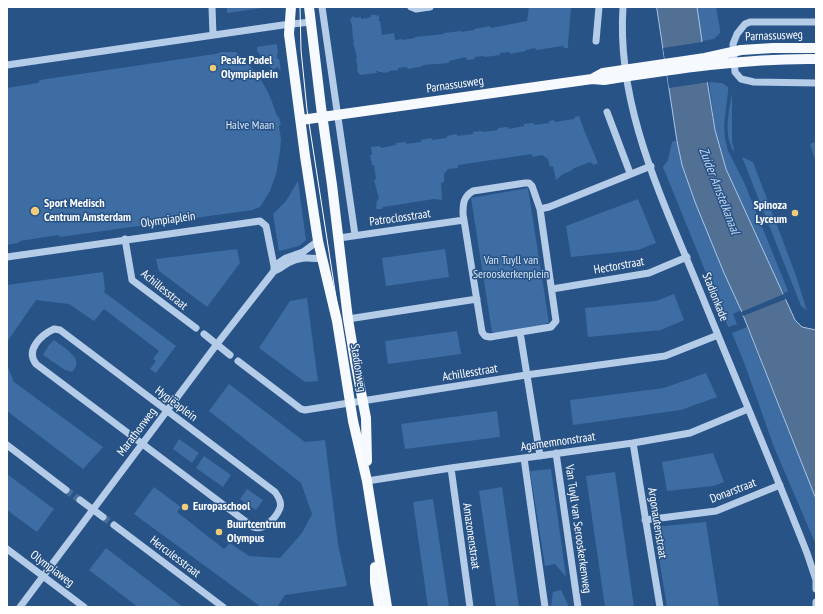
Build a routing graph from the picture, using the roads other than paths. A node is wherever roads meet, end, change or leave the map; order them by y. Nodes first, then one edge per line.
1 (212, 7) edge
2 (291, 7) edge
3 (309, 7) edge
4 (322, 7) edge
5 (411, 7) edge
6 (430, 7) edge
7 (599, 7) edge
8 (623, 7) edge
9 (311, 22) junction
10 (816, 22) edge
11 (289, 24) junction
12 (213, 35) junction
13 (596, 41) dead end
14 (733, 48) junction
15 (816, 48) edge
16 (816, 59) edge
17 (706, 62) junction
18 (7, 65) edge
19 (735, 68) junction
20 (627, 74) junction
21 (816, 82) edge
22 (607, 112) dead end
23 (338, 115) junction
24 (322, 117) junction
25 (301, 120) junction
26 (651, 166) junction
27 (630, 174) junction
28 (540, 209) junction
29 (464, 220) junction
30 (355, 235) junction
31 (339, 238) junction
32 (125, 239) junction
33 (318, 241) junction
34 (7, 257) edge
35 (687, 257) junction
36 (322, 259) junction
37 (274, 269) junction
38 (552, 289) junction
39 (477, 299) junction
40 (348, 319) junction
41 (196, 328) dead end
42 (520, 332) junction
43 (204, 334) dead end
44 (718, 335) junction
45 (217, 344) junction
46 (230, 354) dead end
47 (238, 360) dead end
48 (526, 375) junction
49 (363, 401) junction
50 (350, 403) junction
51 (748, 409) junction
52 (167, 411) junction
53 (633, 443) junction
54 (142, 444) junction
55 (7, 445) edge
56 (556, 453) junction
57 (540, 456) junction
58 (524, 458) junction
59 (451, 468) junction
60 (367, 481) junction
61 (780, 485) junction
62 (66, 490) tunnel mouth
63 (80, 500) tunnel mouth
64 (93, 509) junction
65 (103, 517) tunnel mouth
66 (645, 520) junction
67 (114, 525) tunnel mouth
68 (374, 533) junction
69 (7, 549) edge
70 (42, 576) junction
71 (816, 589) edge
72 (816, 602) edge
73 (20, 607) edge
74 (84, 607) edge
75 (223, 607) edge
76 (379, 607) edge
77 (387, 607) edge
78 (470, 607) edge
79 (545, 607) edge
80 (578, 607) edge
81 (660, 607) edge
82 (816, 607) edge

1 - 12 street
2 - 11 main road
3 - 9 main road
4 - 23 street
5 - 6 street
7 - 13 street
8 - 20 street, Stadionkade
9 - 11 street
9 - 24 main road
10 - 14 street, Parnassusweg
11 - 12 street
11 - 25 main road
12 - 18 street
14 - 15 main road, Parnassusweg
14 - 17 main road, Parnassusweg
14 - 19 street, Parnassusweg
16 - 19 main road, Parnassusweg
17 - 19 main road, Parnassusweg
17 - 20 main road, Parnassusweg
19 - 21 street
20 - 23 main road, Parnassusweg
20 - 26 street, Stadionkade
22 - 27 street
23 - 24 main road, Parnassusweg
23 - 30 street
24 - 25 main road
24 - 31 main road
25 - 33 main road
26 - 27 street
26 - 35 street, Stadionkade
27 - 28 street
28 - 29 street
28 - 38 street
29 - 30 street, Patroclosstraat
29 - 39 street
30 - 31 street, Patroclosstraat
31 - 40 main road, Stadionweg
32 - 34 street, Olympiaplein
32 - 37 street, Olympiaplein
32 - 41 street, Achillesstraat
33 - 36 main road
33 - 37 street
35 - 38 street, Hectorstraat
35 - 44 street, Stadionkade
36 - 37 street
36 - 50 main road, Stadionweg
37 - 45 street, Marathonweg
38 - 42 street
39 - 40 street
39 - 42 street
40 - 49 main road, Stadionweg
42 - 48 street
43 - 45 street
44 - 48 street, Achillesstraat
44 - 51 street, Stadionkade
45 - 46 street
45 - 52 street, Marathonweg
47 - 50 street, Achillesstraat
48 - 49 street, Achillesstraat
48 - 57 street
49 - 50 street, Achillesstraat
49 - 60 main road, Stadionweg
50 - 60 main road, Stadionweg
51 - 53 street, Agamemnonstraat
51 - 61 street, Stadionkade
52 - 54 street, Marathonweg
52 - 54 street, Hygiëaplein
52 - 54 street, Hygiëaplein
53 - 56 street, Agamemnonstraat
53 - 66 street, Argonautenstraat
54 - 64 street, Marathonweg
55 - 62 street
56 - 57 street, Agamemnonstraat
56 - 80 street, Van Tuyll van Serooskerkenweg
57 - 58 street, Agamemnonstraat
58 - 59 street, Agamemnonstraat
58 - 79 street
59 - 60 street, Agamemnonstraat
59 - 78 street, Amazonenstraat
60 - 68 main road, Stadionweg
61 - 66 street, Donarstraat
61 - 71 street, Stadionkade
63 - 64 street
64 - 65 street
64 - 70 street, Marathonweg
66 - 81 street, Argonautenstraat
67 - 75 street, Herculesstraat
68 - 76 main road, Stadionweg
68 - 77 main road, Stadionweg
69 - 70 street, Olympiaweg
70 - 73 street, Marathonweg
70 - 74 street, Olympiaweg
72 - 82 street

